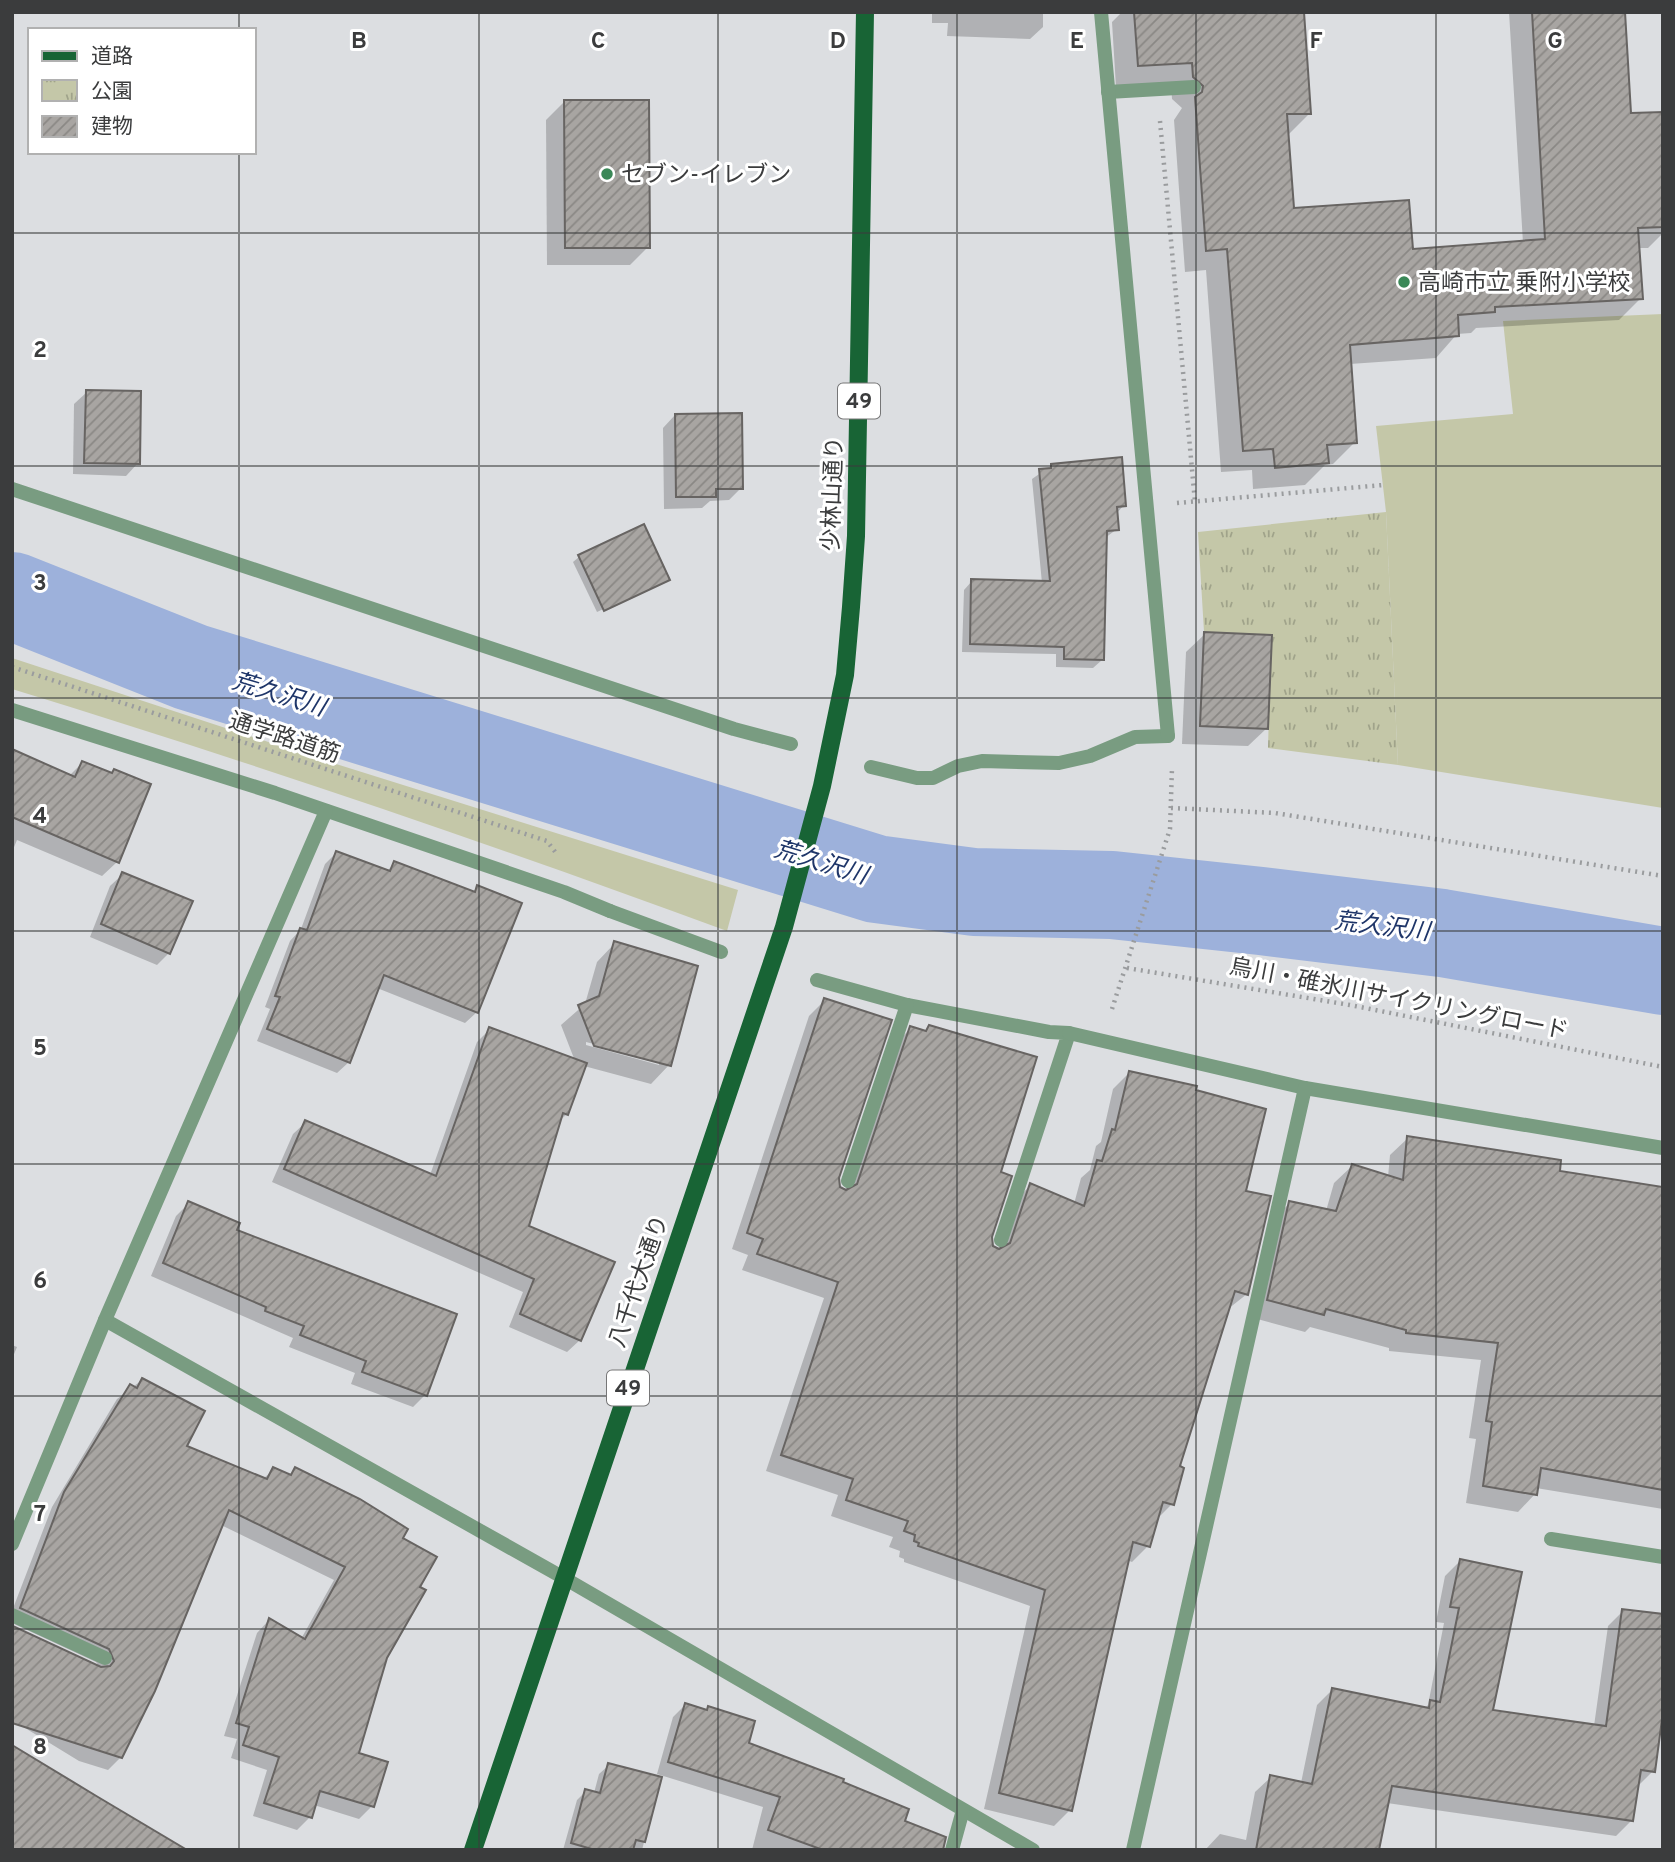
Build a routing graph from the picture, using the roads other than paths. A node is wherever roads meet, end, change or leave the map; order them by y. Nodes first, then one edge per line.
1 (865, 12) edge
2 (1101, 12) edge
3 (1194, 86) dead end
4 (1108, 92) junction
5 (12, 489) edge
6 (12, 710) edge
7 (791, 744) dead end
8 (871, 767) dead end
9 (326, 811) junction
10 (784, 927) joint
11 (721, 952) dead end
12 (817, 980) dead end
13 (907, 1005) junction
14 (1069, 1033) junction
15 (1305, 1088) junction
16 (1663, 1148) edge
17 (848, 1181) dead end
18 (1001, 1240) dead end
19 (105, 1320) junction
20 (1550, 1539) dead end
21 (12, 1544) edge
22 (1663, 1557) edge
23 (564, 1578) junction
24 (12, 1615) edge
25 (105, 1658) dead end
26 (964, 1810) junction
27 (473, 1850) edge
28 (952, 1850) edge
29 (1033, 1850) edge
30 (1133, 1850) edge

1 - 10 main road, 少林山通り / 49
2 - 4 street
3 - 4 street
4 - 8 street
5 - 7 street
6 - 9 street
9 - 11 street
9 - 19 street
10 - 23 main road, 八千代大通り / 49
12 - 13 street
13 - 14 street
13 - 17 street
14 - 15 street
14 - 18 street
15 - 16 street
15 - 30 street
19 - 21 street
19 - 23 street
20 - 22 street
23 - 26 street
23 - 27 main road, 八千代大通り / 49
24 - 25 street
26 - 28 street
26 - 29 street

